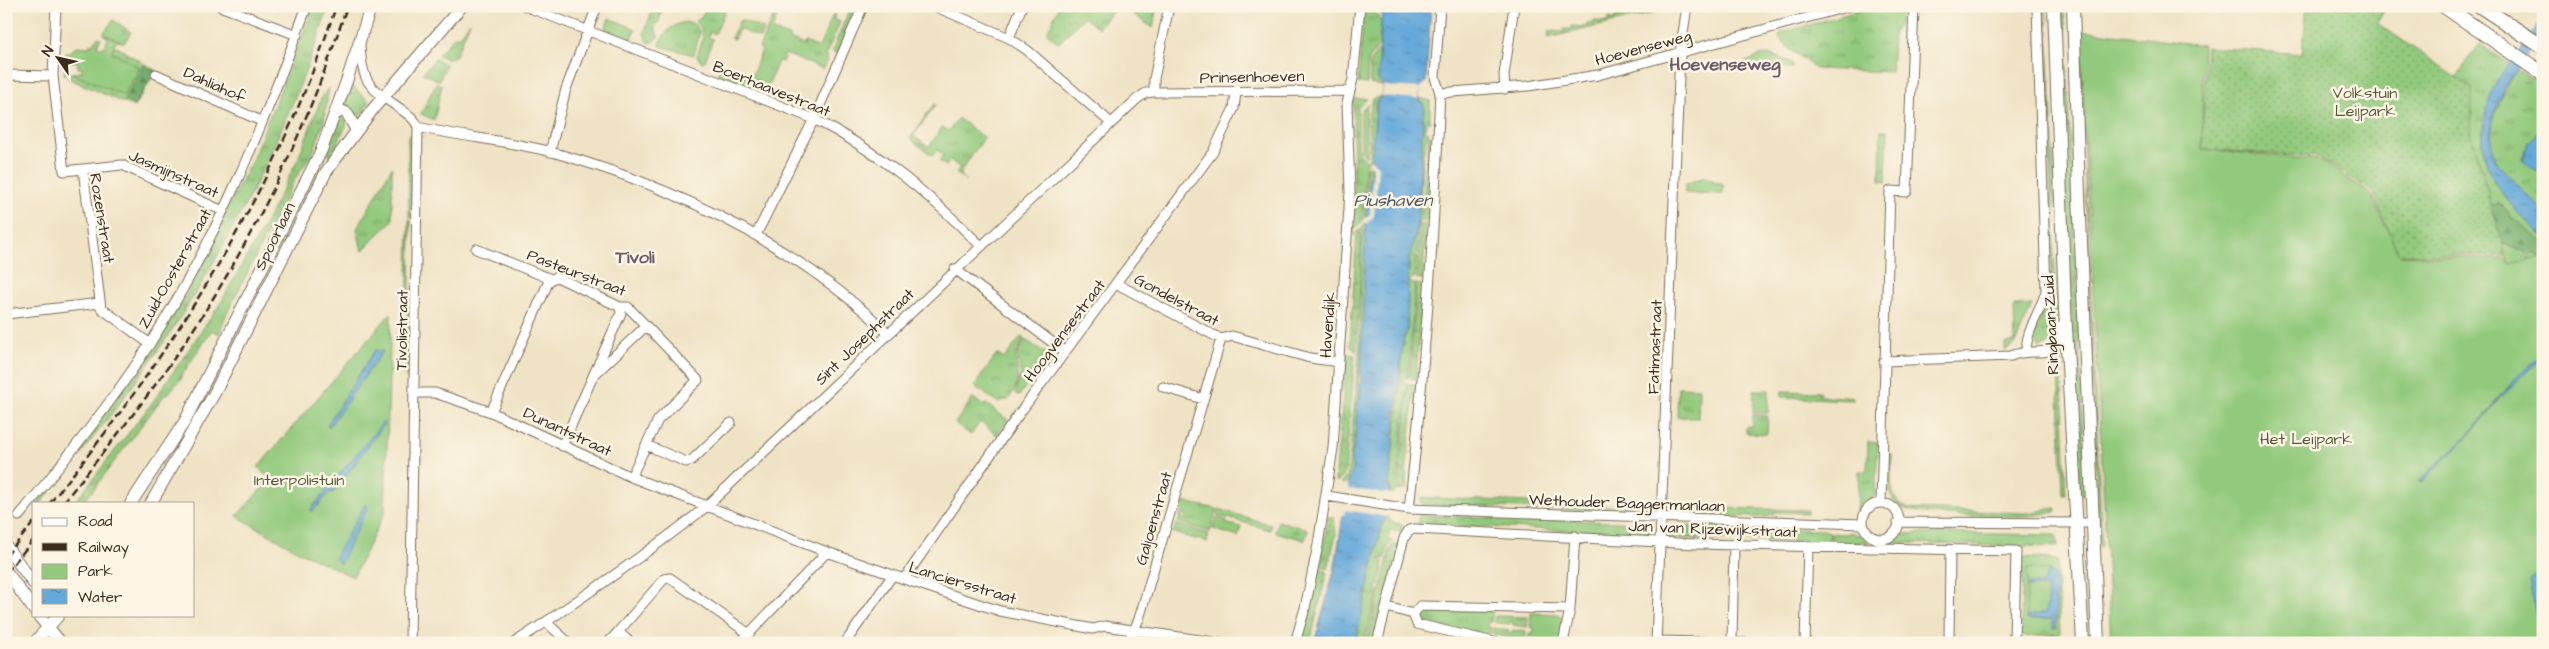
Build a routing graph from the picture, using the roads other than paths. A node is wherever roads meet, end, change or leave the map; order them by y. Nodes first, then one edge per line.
1 (56, 6) edge
2 (220, 6) edge
3 (307, 6) edge
4 (371, 6) edge
5 (525, 6) edge
6 (597, 6) edge
7 (863, 6) edge
8 (934, 6) edge
9 (1022, 6) edge
10 (1169, 6) edge
11 (1360, 6) edge
12 (1440, 6) edge
13 (1514, 6) edge
14 (1687, 6) edge
15 (1850, 6) edge
16 (1914, 6) edge
17 (2037, 6) edge
18 (2054, 6) edge
19 (2073, 6) edge
20 (2444, 6) edge
21 (2480, 6) edge
22 (460, 7) edge
23 (587, 31) junction
24 (296, 35) junction
25 (2471, 36) dead end
26 (1009, 38) junction
27 (360, 42) junction
28 (2496, 42) junction
29 (2543, 47) edge
30 (1680, 53) junction
31 (2538, 71) edge
32 (156, 74) dead end
33 (6, 75) edge
34 (53, 76) junction
35 (1504, 88) junction
36 (1350, 91) junction
37 (1154, 92) junction
38 (1236, 92) junction
39 (1440, 93) junction
40 (384, 96) junction
41 (335, 114) junction
42 (814, 120) junction
43 (261, 121) junction
44 (1111, 123) junction
45 (418, 127) junction
46 (356, 130) junction
47 (550, 152) junction
48 (83, 169) junction
49 (223, 211) junction
50 (756, 235) junction
51 (980, 245) junction
52 (476, 249) dead end
53 (955, 269) junction
54 (257, 278) junction
55 (551, 279) junction
56 (269, 284) junction
57 (1117, 284) junction
58 (100, 303) junction
59 (620, 307) junction
60 (2065, 309) junction
61 (6, 314) edge
62 (646, 326) junction
63 (888, 333) junction
64 (1221, 339) junction
65 (150, 344) junction
66 (1065, 352) junction
67 (2026, 352) junction
68 (1884, 361) junction
69 (1339, 362) junction
70 (592, 377) junction
71 (1163, 387) dead end
72 (415, 393) junction
73 (1203, 399) junction
74 (491, 412) junction
75 (731, 423) dead end
76 (646, 445) junction
77 (562, 446) junction
78 (631, 477) junction
79 (1327, 496) junction
80 (132, 502) edge
81 (152, 502) edge
82 (1881, 503) junction
83 (706, 507) junction
84 (1409, 509) junction
85 (19, 516) dead end
86 (1662, 518) junction
87 (1898, 522) junction
88 (2076, 523) junction
89 (2093, 523) junction
90 (1863, 524) junction
91 (1574, 536) junction
92 (1660, 541) junction
93 (1734, 544) junction
94 (6, 546) edge
95 (1808, 546) junction
96 (1950, 550) junction
97 (826, 552) junction
98 (6, 571) edge
99 (892, 576) junction
100 (904, 580) junction
101 (32, 581) edge
102 (32, 607) edge
103 (1388, 607) junction
104 (1570, 609) junction
105 (1413, 614) junction
106 (48, 621) edge
107 (546, 622) junction
108 (618, 632) junction
109 (1135, 632) junction
110 (748, 633) junction
111 (1656, 642) edge
112 (1732, 642) edge
113 (34, 643) edge
114 (60, 643) edge
115 (410, 643) edge
116 (514, 643) edge
117 (569, 643) edge
118 (608, 643) edge
119 (631, 643) edge
120 (740, 643) edge
121 (845, 643) edge
122 (1128, 643) edge
123 (1220, 643) edge
124 (1295, 643) edge
125 (1378, 643) edge
126 (1498, 643) edge
127 (1563, 643) edge
128 (1750, 643) edge
129 (1805, 643) edge
130 (1949, 643) edge
131 (2014, 643) edge
132 (2084, 643) edge
133 (2098, 643) edge

1 - 34 street, Rozenstraat
2 - 24 street
3 - 24 street, Zuid-Oosterstraat
4 - 27 street, Spoorlaan
5 - 23 street, Boerhaavestraat
6 - 23 street
7 - 42 street
8 - 26 street
9 - 26 street
10 - 37 street
11 - 36 street, Havendijk
12 - 39 street
13 - 35 street
14 - 30 street, Fatimastraat
15 - 30 street, Hoevenseweg
16 - 68 street
17 - 67 street, Ringbaan-Zuid
18 - 60 main road, Ringbaan-Zuid
19 - 89 main road, Ringbaan-Zuid
20 - 28 highway
21 - 29 highway
22 - 40 street, Spoorlaan
23 - 42 street, Boerhaavestraat
23 - 47 street
24 - 43 street, Zuid-Oosterstraat
25 - 28 highway
26 - 44 street
27 - 40 street
27 - 41 street, Spoorlaan
28 - 31 highway
30 - 35 street, Hoevenseweg
30 - 86 street, Fatimastraat
32 - 43 street, Dahliahof
33 - 34 street
34 - 48 street, Rozenstraat
35 - 39 street, Hoevenseweg
36 - 38 street, Prinsenhoeven
36 - 69 street, Havendijk
37 - 38 street, Prinsenhoeven
37 - 44 street, Sint Josephstraat
38 - 57 street, Hoogvensestraat
39 - 84 street
40 - 45 street
40 - 46 street, Spoorlaan
41 - 46 street
41 - 54 street, Spoorlaan
42 - 50 street
42 - 51 street, Boerhaavestraat
43 - 49 street, Zuid-Oosterstraat
44 - 51 street, Sint Josephstraat
45 - 47 street
45 - 72 street, Tivolistraat
46 - 56 street, Spoorlaan
47 - 50 street
48 - 49 street, Jasmijnstraat
48 - 58 street, Rozenstraat
49 - 65 street, Zuid-Oosterstraat
50 - 63 street
51 - 53 street, Sint Josephstraat
52 - 55 street, Pasteurstraat
53 - 63 street, Sint Josephstraat
53 - 66 street
54 - 56 street
54 - 80 street, Spoorlaan
55 - 59 street, Pasteurstraat
55 - 74 street
56 - 81 street, Spoorlaan
57 - 64 street, Gondelstraat
57 - 66 street, Hoogvensestraat
58 - 61 street
58 - 65 street
59 - 62 street, Pasteurstraat
59 - 70 street
60 - 67 street
60 - 88 main road, Ringbaan-Zuid
62 - 70 street
62 - 76 street, Pasteurstraat
63 - 83 street, Sint Josephstraat
64 - 69 street, Gondelstraat
64 - 73 street, Galjoenstraat
65 - 85 street, Zuid-Oosterstraat
66 - 100 street, Hoogvensestraat
67 - 68 street
68 - 82 street
69 - 79 street, Havendijk
70 - 77 street
71 - 73 street
72 - 74 street, Dunantstraat
72 - 115 street, Tivolistraat
73 - 109 street, Galjoenstraat
74 - 77 street, Dunantstraat
75 - 76 street
76 - 78 street
77 - 78 street, Dunantstraat
78 - 83 street, Dunantstraat
79 - 84 street, Wethouder Baggermanlaan
79 - 124 street, Havendijk
82 - 87 street
82 - 90 street
83 - 97 street, Lanciersstraat
83 - 107 street, Sint Josephstraat
84 - 86 street, Wethouder Baggermanlaan
86 - 90 street, Wethouder Baggermanlaan
86 - 92 street, Fatimastraat
87 - 88 street
87 - 90 street
88 - 89 street
88 - 132 main road, Ringbaan-Zuid
89 - 133 main road, Ringbaan-Zuid
91 - 92 street, Jan van Rijzewijkstraat
91 - 103 street, Jan van Rijzewijkstraat
91 - 104 street
92 - 93 street, Jan van Rijzewijkstraat
92 - 111 street, Fatimastraat
93 - 95 street, Jan van Rijzewijkstraat
93 - 112 street
94 - 101 street
95 - 96 street, Jan van Rijzewijkstraat
95 - 129 street
96 - 130 street
96 - 131 street, Jan van Rijzewijkstraat
97 - 99 street, Lanciersstraat
97 - 110 street
98 - 102 street
99 - 100 street, Lanciersstraat
99 - 121 street
100 - 109 street, Lanciersstraat
103 - 105 street
103 - 125 street
104 - 105 street
104 - 127 street
105 - 126 street
106 - 113 street
106 - 114 street
107 - 116 street, Sint Josephstraat
107 - 117 street
108 - 110 street
108 - 118 street
108 - 119 street
109 - 122 street, Galjoenstraat
109 - 123 street, Lanciersstraat
110 - 120 street
111 - 112 street
112 - 128 street

